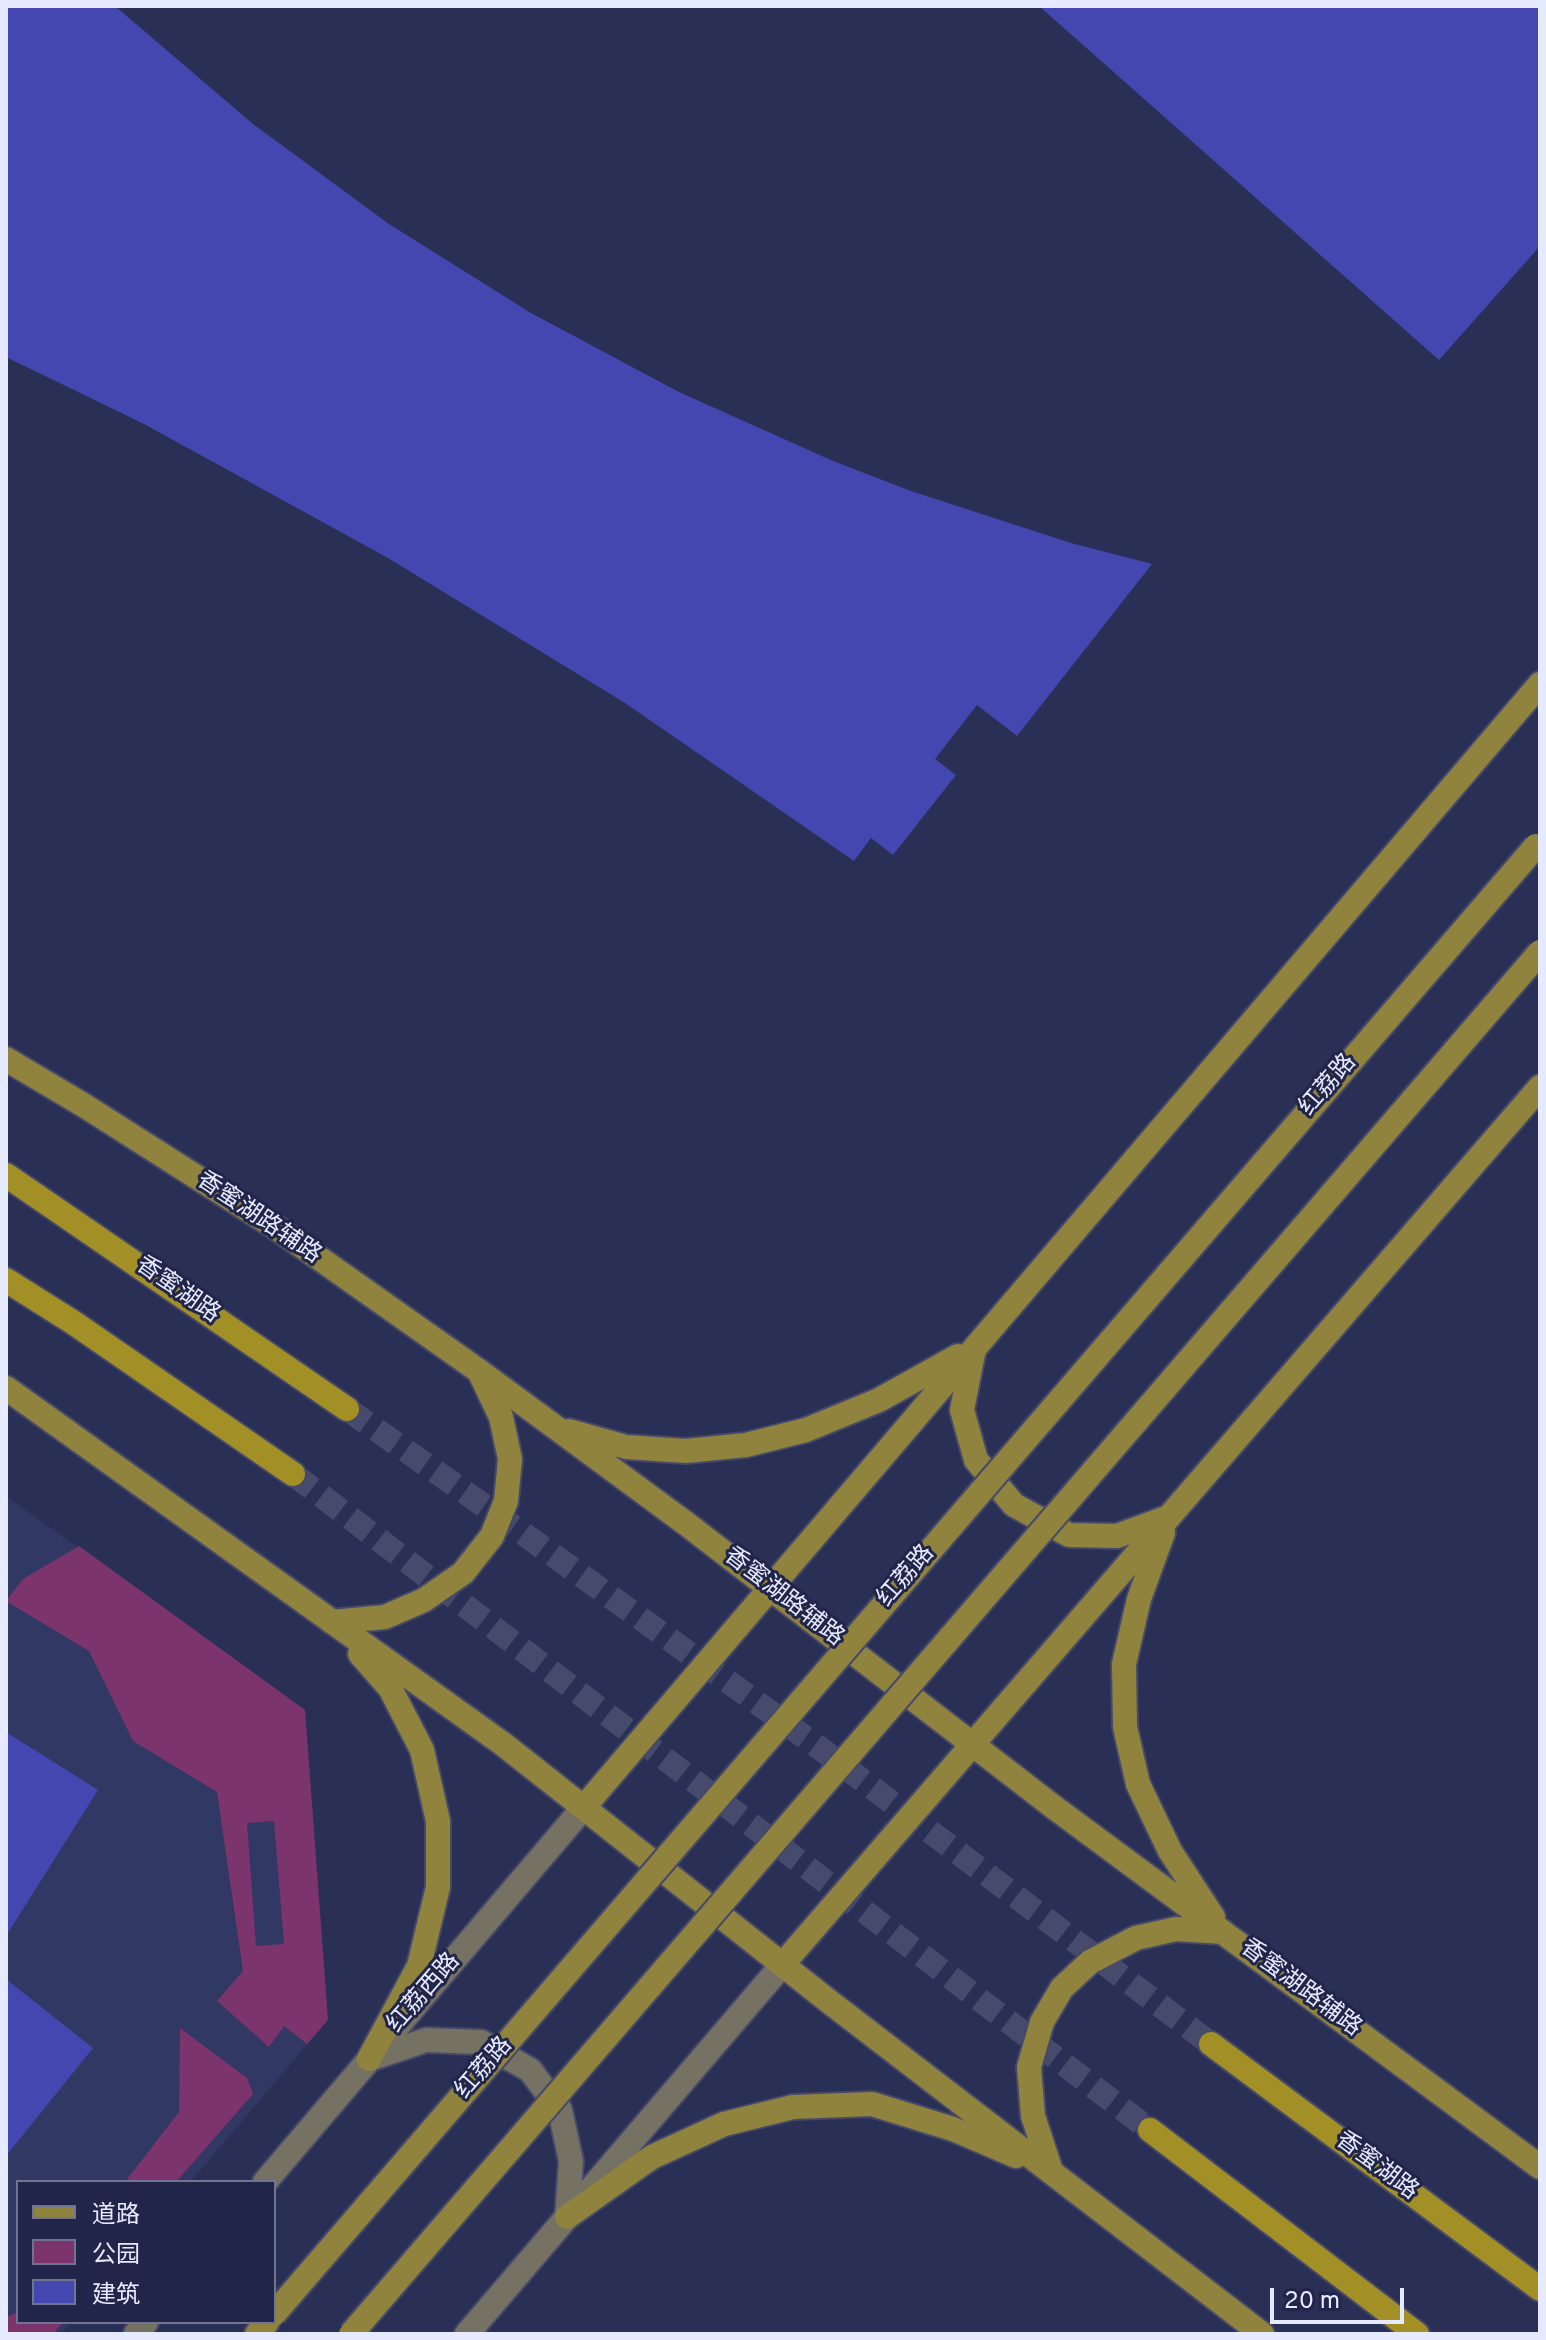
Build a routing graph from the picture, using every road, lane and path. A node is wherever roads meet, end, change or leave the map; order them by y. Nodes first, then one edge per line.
1 (1540, 684) edge
2 (1538, 843) edge
3 (1540, 952) edge
4 (6, 1059) edge
5 (1540, 1087) edge
6 (6, 1175) edge
7 (6, 1280) edge
8 (974, 1347) junction
9 (479, 1371) junction
10 (6, 1388) edge
11 (347, 1409) tunnel mouth
12 (555, 1427) junction
13 (293, 1474) tunnel mouth
14 (1170, 1517) junction
15 (769, 1588) junction
16 (332, 1622) junction
17 (974, 1745) junction
18 (584, 1807) junction
19 (1223, 1932) junction
20 (783, 1964) junction
21 (1211, 2044) tunnel mouth
22 (369, 2059) junction
23 (1150, 2130) tunnel mouth
24 (1540, 2167) edge
25 (1051, 2171) junction
26 (267, 2180) edge
27 (567, 2217) junction
28 (1540, 2289) edge
29 (276, 2312) edge
30 (351, 2334) edge
31 (467, 2334) edge
32 (1262, 2334) edge
33 (1417, 2334) edge

1 - 8 main road
2 - 29 main road, 红荔路, bridge
3 - 30 main road, bridge
4 - 9 main road, 香蜜湖路辅路
5 - 14 main road
6 - 11 highway, 香蜜湖路
7 - 13 highway
8 - 12 main road
8 - 14 main road
8 - 15 main road
9 - 12 main road, 香蜜湖路辅路
9 - 16 main road
10 - 16 main road
12 - 15 main road, 香蜜湖路辅路
14 - 17 main road
14 - 19 main road
15 - 17 main road, 香蜜湖路辅路
15 - 18 main road
16 - 18 main road
16 - 22 main road
17 - 19 main road, 香蜜湖路辅路
17 - 20 main road
18 - 20 main road
18 - 22 main road, 红荔西路
19 - 24 main road, 香蜜湖路辅路
19 - 25 main road
20 - 25 main road
20 - 27 main road
21 - 28 highway, 香蜜湖路
22 - 26 main road, 红荔西路
22 - 27 main road
23 - 33 highway
25 - 27 main road
25 - 32 main road
27 - 31 main road

